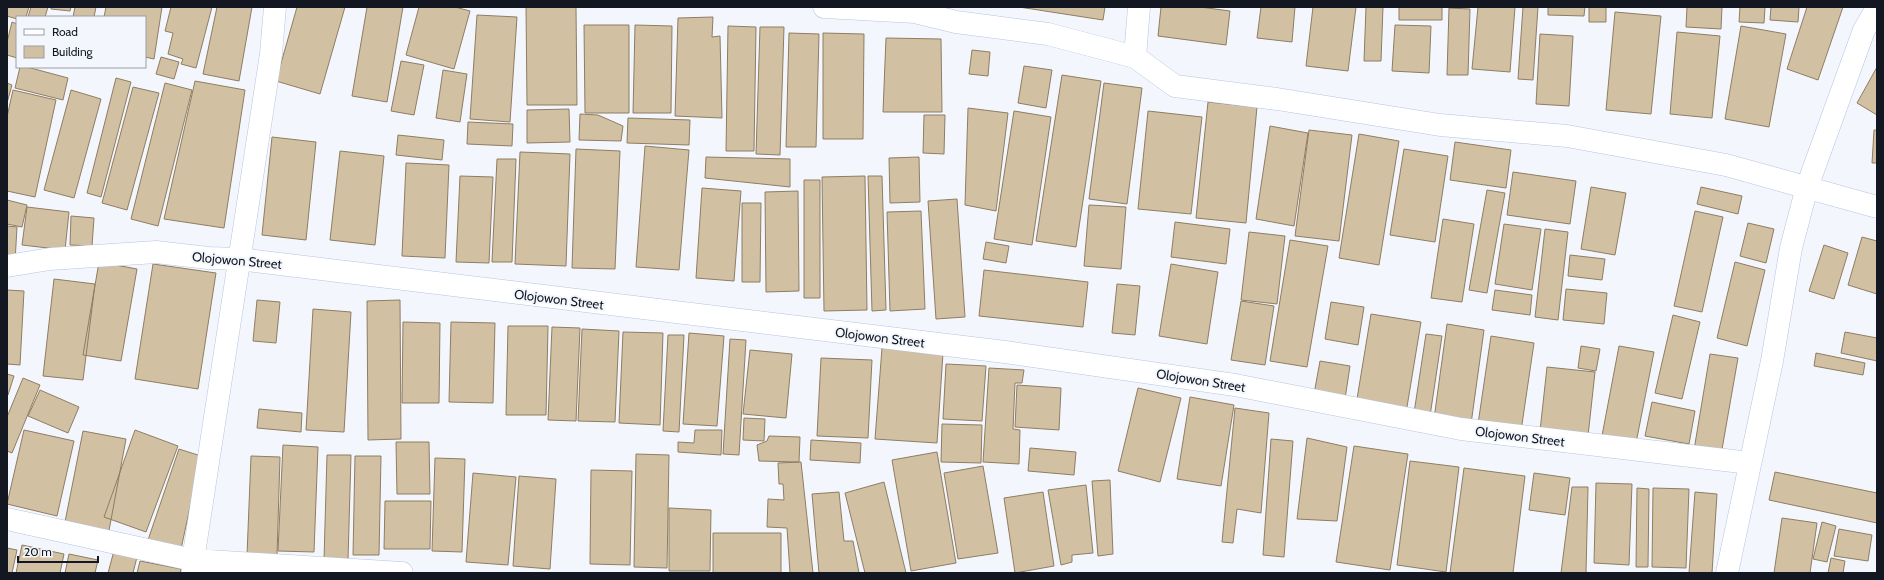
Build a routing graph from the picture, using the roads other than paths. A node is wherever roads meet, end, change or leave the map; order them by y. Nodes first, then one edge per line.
1 (275, 7) edge
2 (824, 7) edge
3 (1139, 7) edge
4 (1877, 8) edge
5 (1135, 57) junction
6 (1807, 187) junction
7 (1877, 207) edge
8 (239, 259) junction
9 (7, 266) edge
10 (1750, 463) junction
11 (7, 520) edge
12 (193, 566) edge
13 (402, 573) edge
14 (1727, 573) edge

1 - 8 street
2 - 5 street
3 - 5 street
4 - 6 street
5 - 6 street
6 - 7 street
6 - 10 street
8 - 9 street, Olojowon Street
8 - 10 street, Olojowon Street
8 - 12 street
10 - 14 street
11 - 12 street
12 - 13 street

